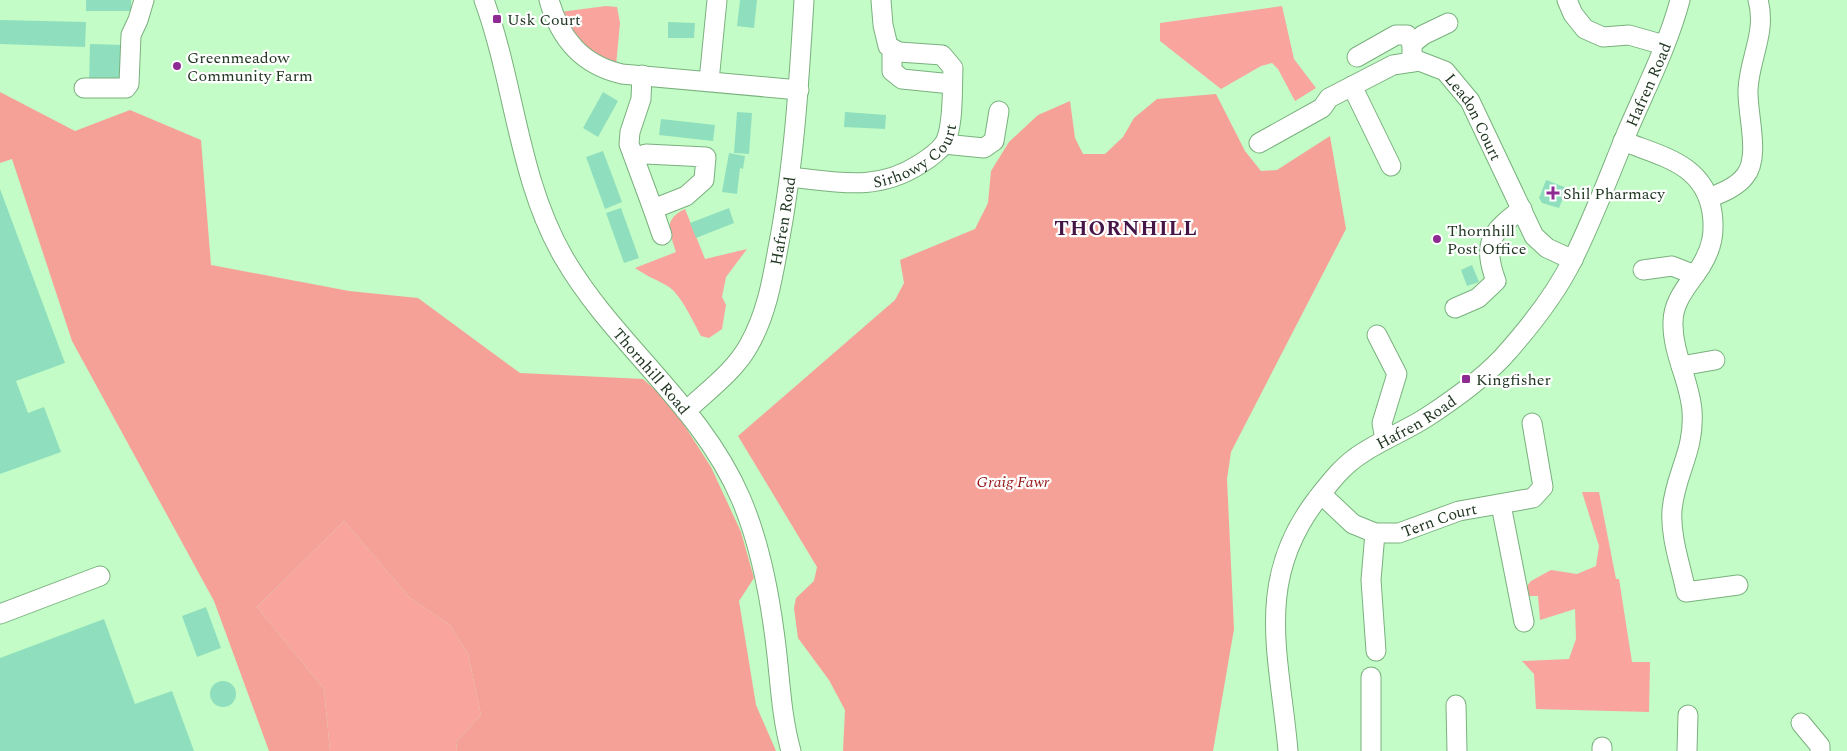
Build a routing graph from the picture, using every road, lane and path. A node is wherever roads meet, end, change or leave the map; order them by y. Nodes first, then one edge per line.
1 (144, 0) edge
2 (484, 0) edge
3 (549, 0) edge
4 (717, 0) edge
5 (804, 0) edge
6 (881, 0) edge
7 (1567, 0) edge
8 (1680, 0) edge
9 (1758, 0) edge
10 (1448, 23) dead end
11 (1664, 45) junction
12 (892, 48) junction
13 (1412, 53) junction
14 (1357, 57) dead end
15 (642, 75) junction
16 (709, 81) junction
17 (952, 84) junction
18 (1352, 86) junction
19 (84, 88) dead end
20 (799, 90) junction
21 (999, 111) dead end
22 (1624, 141) junction
23 (1259, 143) dead end
24 (944, 144) junction
25 (634, 158) junction
26 (1391, 166) dead end
27 (790, 177) junction
28 (1709, 198) junction
29 (653, 209) junction
30 (1522, 209) junction
31 (662, 235) dead end
32 (1573, 260) junction
33 (1643, 270) dead end
34 (1695, 275) junction
35 (1455, 308) dead end
36 (1377, 335) dead end
37 (1715, 360) dead end
38 (1681, 366) junction
39 (686, 411) junction
40 (1532, 424) dead end
41 (1384, 440) junction
42 (1321, 494) junction
43 (1502, 504) junction
44 (1375, 534) junction
45 (100, 576) dead end
46 (1738, 585) dead end
47 (0, 614) edge
48 (1524, 622) dead end
49 (1376, 651) dead end
50 (1371, 677) dead end
51 (1456, 705) dead end
52 (1688, 714) dead end
53 (1800, 723) dead end
54 (790, 751) edge
55 (1288, 751) edge
56 (1371, 751) edge
57 (1457, 751) edge
58 (1687, 751) edge
59 (1820, 751) edge

1 - 19 street
2 - 39 street, Thornhill Road
3 - 15 street
4 - 16 street
5 - 20 street, Hafren Road
6 - 12 street
7 - 11 street
8 - 11 street, Hafren Road
9 - 28 street
10 - 13 street
11 - 22 street, Hafren Road
12 - 17 street, Sirhowy Court
12 - 17 street
13 - 14 street
13 - 18 street, Leadon Court
13 - 30 street, Leadon Court
15 - 16 street
15 - 25 street
16 - 20 street
17 - 24 street, Sirhowy Court
18 - 23 street, Leadon Court
18 - 26 street
20 - 27 street, Hafren Road
21 - 24 street
22 - 28 street
22 - 32 street, Hafren Road
24 - 27 street, Sirhowy Court
25 - 29 street
25 - 29 street
27 - 39 street, Hafren Road
28 - 34 street
29 - 31 street
30 - 32 street, Leadon Court
30 - 35 street
32 - 41 street, Hafren Road
33 - 34 street
34 - 38 street
36 - 41 street
37 - 38 street
38 - 46 street
39 - 54 street, Thornhill Road
40 - 43 street, Tern Court
41 - 42 street, Hafren Road
42 - 44 street, Tern Court
42 - 55 street, Hafren Road
43 - 44 street, Tern Court
43 - 48 street
44 - 49 street
45 - 47 street
50 - 56 street
51 - 57 street
52 - 58 street
53 - 59 street

